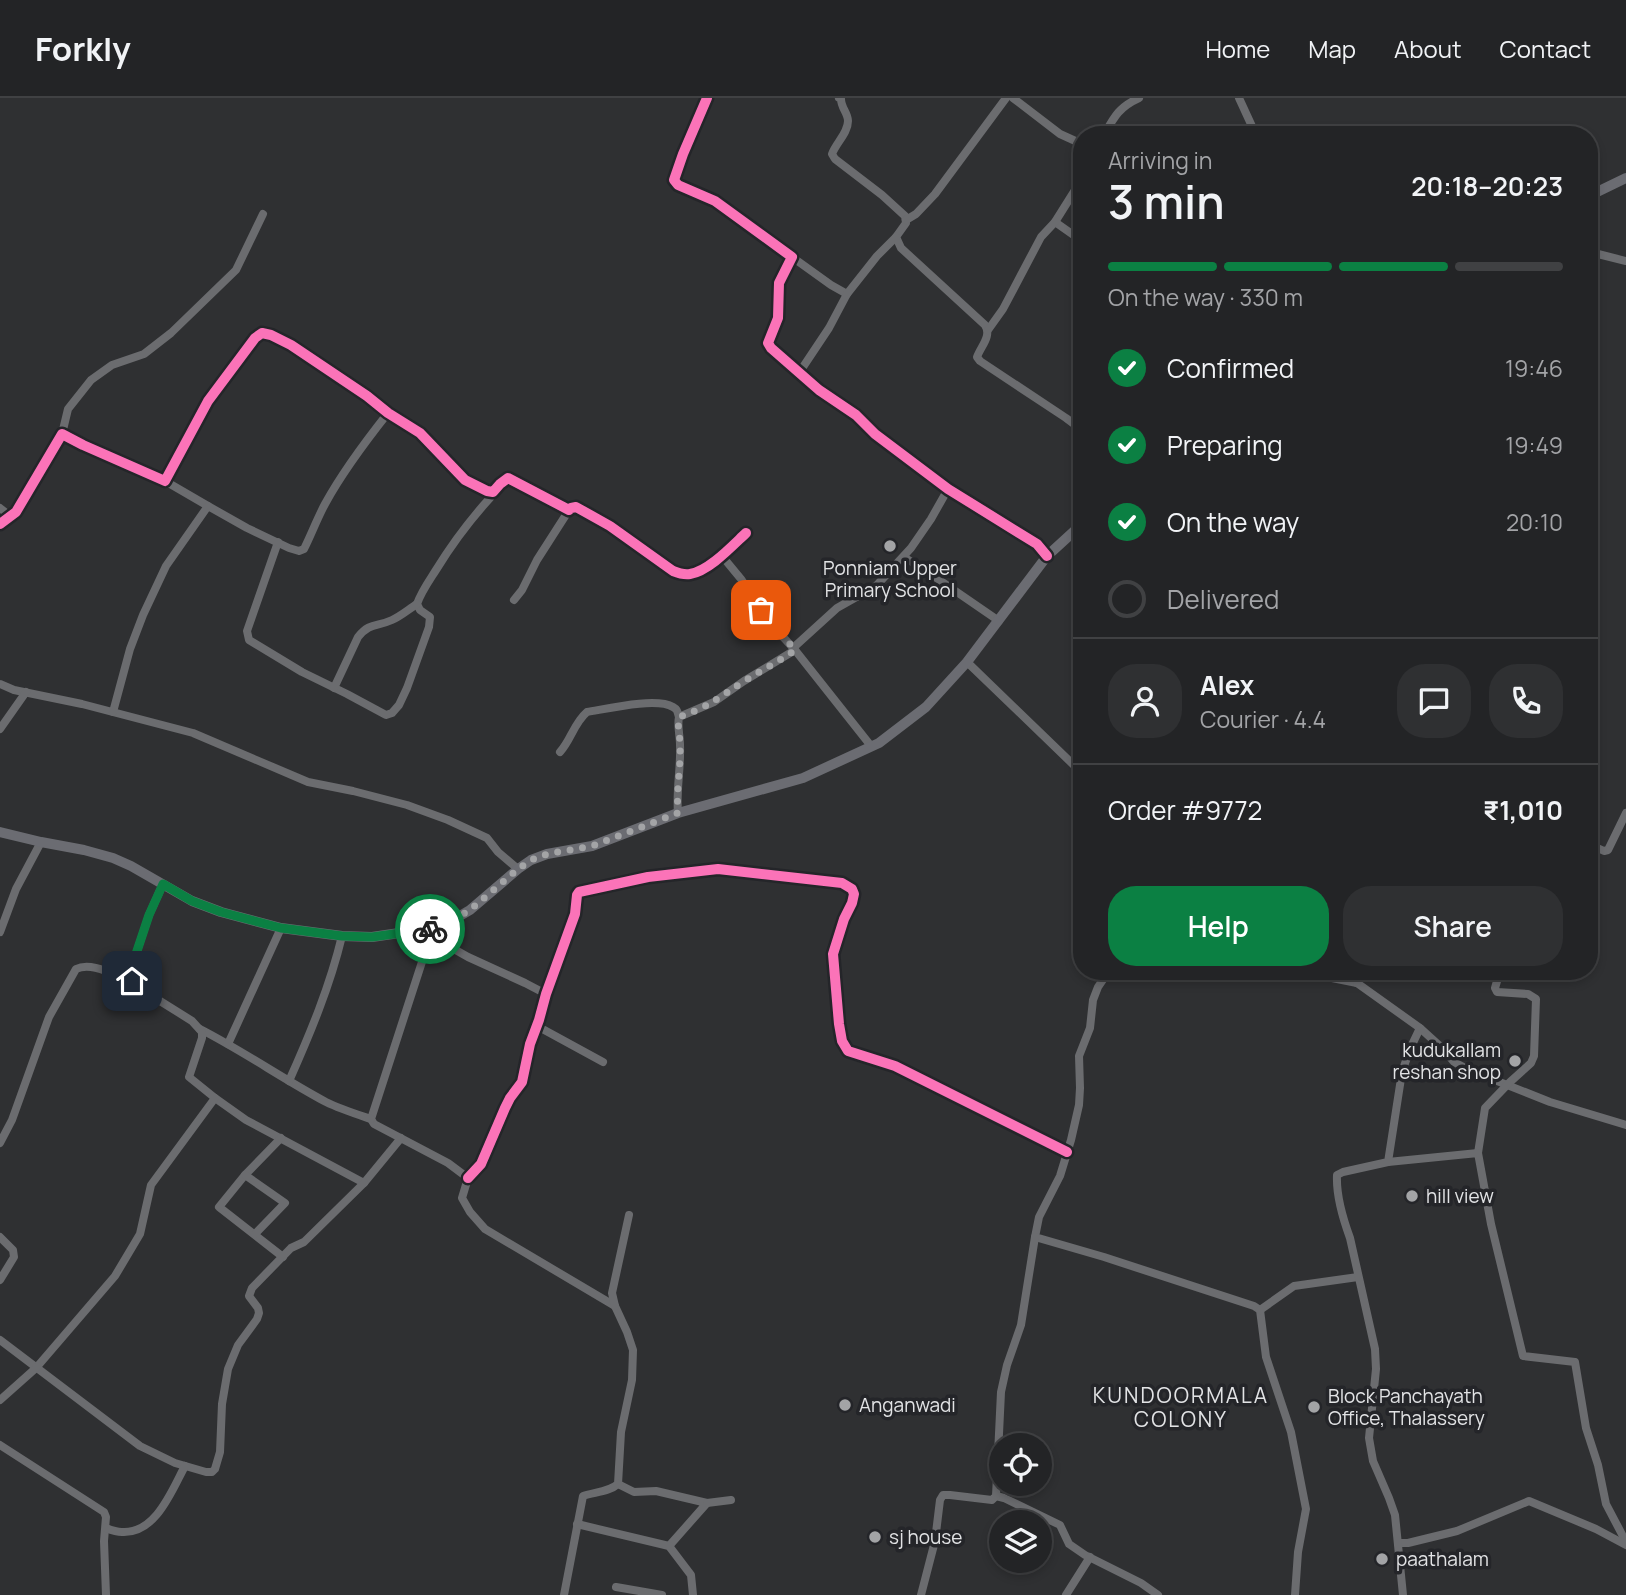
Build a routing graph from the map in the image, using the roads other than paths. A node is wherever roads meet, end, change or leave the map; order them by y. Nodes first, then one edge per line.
1 (707, 98) edge
2 (1006, 98) edge
3 (1013, 98) edge
4 (1139, 98) edge
5 (1239, 98) edge
6 (840, 99) edge
7 (1109, 126) edge
8 (1252, 126) edge
9 (1073, 140) edge
10 (1626, 179) edge
11 (1598, 192) edge
12 (1073, 193) edge
13 (263, 214) dead end
14 (906, 220) junction
15 (1055, 222) junction
16 (1073, 235) edge
17 (896, 237) junction
18 (1598, 254) edge
19 (792, 257) junction
20 (1626, 261) edge
21 (847, 294) junction
22 (988, 330) junction
23 (799, 373) junction
24 (388, 413) junction
25 (1073, 423) edge
26 (62, 434) junction
27 (165, 481) junction
28 (948, 489) junction
29 (493, 492) junction
30 (208, 506) junction
31 (0, 509) edge
32 (569, 510) junction
33 (10, 516) junction
34 (0, 524) edge
35 (1073, 532) edge
36 (746, 533) dead end
37 (278, 542) junction
38 (722, 556) junction
39 (1047, 556) junction
40 (904, 557) junction
41 (514, 600) dead end
42 (417, 604) junction
43 (999, 621) junction
44 (794, 649) junction
45 (967, 662) junction
46 (0, 684) edge
47 (334, 688) junction
48 (26, 692) junction
49 (113, 712) junction
50 (679, 717) junction
51 (0, 729) edge
52 (871, 746) junction
53 (559, 752) dead end
54 (1073, 764) edge
55 (678, 813) junction
56 (1626, 813) edge
57 (0, 831) edge
58 (41, 842) junction
59 (1598, 848) edge
60 (518, 869) junction
61 (163, 884) junction
62 (281, 928) junction
63 (0, 932) edge
64 (432, 932) junction
65 (342, 936) junction
66 (1103, 980) edge
67 (1342, 980) edge
68 (1497, 980) edge
69 (132, 981) junction
70 (1357, 983) joint
71 (546, 994) junction
72 (537, 1026) junction
73 (1420, 1028) junction
74 (200, 1029) junction
75 (229, 1044) junction
76 (603, 1062) dead end
77 (289, 1081) junction
78 (1507, 1085) junction
79 (215, 1098) junction
80 (371, 1119) junction
81 (1626, 1125) edge
82 (281, 1138) junction
83 (401, 1138) junction
84 (0, 1143) edge
85 (1067, 1152) junction
86 (1478, 1153) junction
87 (1388, 1162) junction
88 (245, 1175) junction
89 (468, 1178) junction
90 (364, 1183) junction
91 (629, 1215) dead end
92 (255, 1234) junction
93 (0, 1237) edge
94 (1035, 1237) junction
95 (283, 1257) junction
96 (1358, 1277) junction
97 (0, 1280) edge
98 (615, 1307) junction
99 (1260, 1310) junction
100 (0, 1339) edge
101 (36, 1368) junction
102 (0, 1400) edge
103 (999, 1433) edge
104 (0, 1446) edge
105 (185, 1466) junction
106 (618, 1484) junction
107 (996, 1496) joint
108 (732, 1500) dead end
109 (707, 1503) junction
110 (577, 1524) junction
111 (106, 1528) junction
112 (1398, 1543) junction
113 (1626, 1543) edge
114 (669, 1546) junction
115 (1090, 1557) junction
116 (616, 1587) dead end
117 (106, 1595) edge
118 (564, 1595) edge
119 (662, 1595) edge
120 (693, 1595) edge
121 (921, 1595) edge
122 (1066, 1595) edge
123 (1158, 1595) edge
124 (1295, 1595) edge
125 (1403, 1595) edge

1 - 19 street
2 - 14 street
3 - 9 street
4 - 7 street
5 - 8 street
6 - 14 street
10 - 11 main road
12 - 15 street
13 - 26 street
14 - 17 street
15 - 16 street
15 - 22 street
17 - 21 street
17 - 22 street
18 - 20 street
19 - 21 street
19 - 23 street
21 - 23 street
22 - 25 street
23 - 28 street
24 - 27 street
24 - 29 street
24 - 37 street
26 - 27 street
26 - 33 street
27 - 30 street
28 - 39 street
28 - 40 street
29 - 32 street
29 - 42 street
30 - 37 street
30 - 49 street
31 - 33 street
32 - 38 street
32 - 41 street
33 - 34 street
35 - 39 main road
36 - 38 street
37 - 47 street
38 - 44 street
39 - 43 main road
40 - 43 street
40 - 44 street
42 - 47 street
42 - 47 street
43 - 45 main road
44 - 50 street
44 - 52 street
45 - 52 main road
45 - 54 street
46 - 48 street
48 - 49 street
48 - 51 street
49 - 60 street
50 - 53 street
50 - 55 street
52 - 55 main road
55 - 60 main road
56 - 59 street
57 - 58 main road
58 - 61 main road
58 - 63 street
60 - 64 main road
61 - 62 main road
61 - 69 street
62 - 65 main road
62 - 75 street
64 - 65 main road
64 - 71 street
64 - 80 street
65 - 77 street
66 - 85 street
67 - 70 street
68 - 78 street
69 - 74 street
69 - 84 street
70 - 73 street
71 - 72 street
71 - 85 street
72 - 76 street
72 - 89 street
73 - 78 street
73 - 87 street
74 - 75 street
74 - 79 street
75 - 77 street
77 - 80 street
78 - 81 street
78 - 86 street
79 - 82 street
79 - 101 street
80 - 83 street
82 - 88 street
82 - 90 street
83 - 89 street
83 - 90 street
85 - 94 street
86 - 87 street
86 - 113 street
87 - 96 street
88 - 92 street
88 - 92 street
89 - 98 street
90 - 95 street
91 - 98 street
92 - 95 street
93 - 97 street
94 - 99 street
94 - 103 street
95 - 105 street
96 - 99 street
96 - 112 street
98 - 106 street
99 - 124 street
100 - 101 street
101 - 102 street
101 - 105 street
104 - 111 street
105 - 111 street
106 - 109 street
106 - 110 street
107 - 115 street
107 - 121 street
108 - 109 street
109 - 114 street
110 - 114 street
110 - 118 street
111 - 117 street
112 - 113 street
112 - 125 street
114 - 120 street
115 - 122 street
115 - 123 street
116 - 119 street

